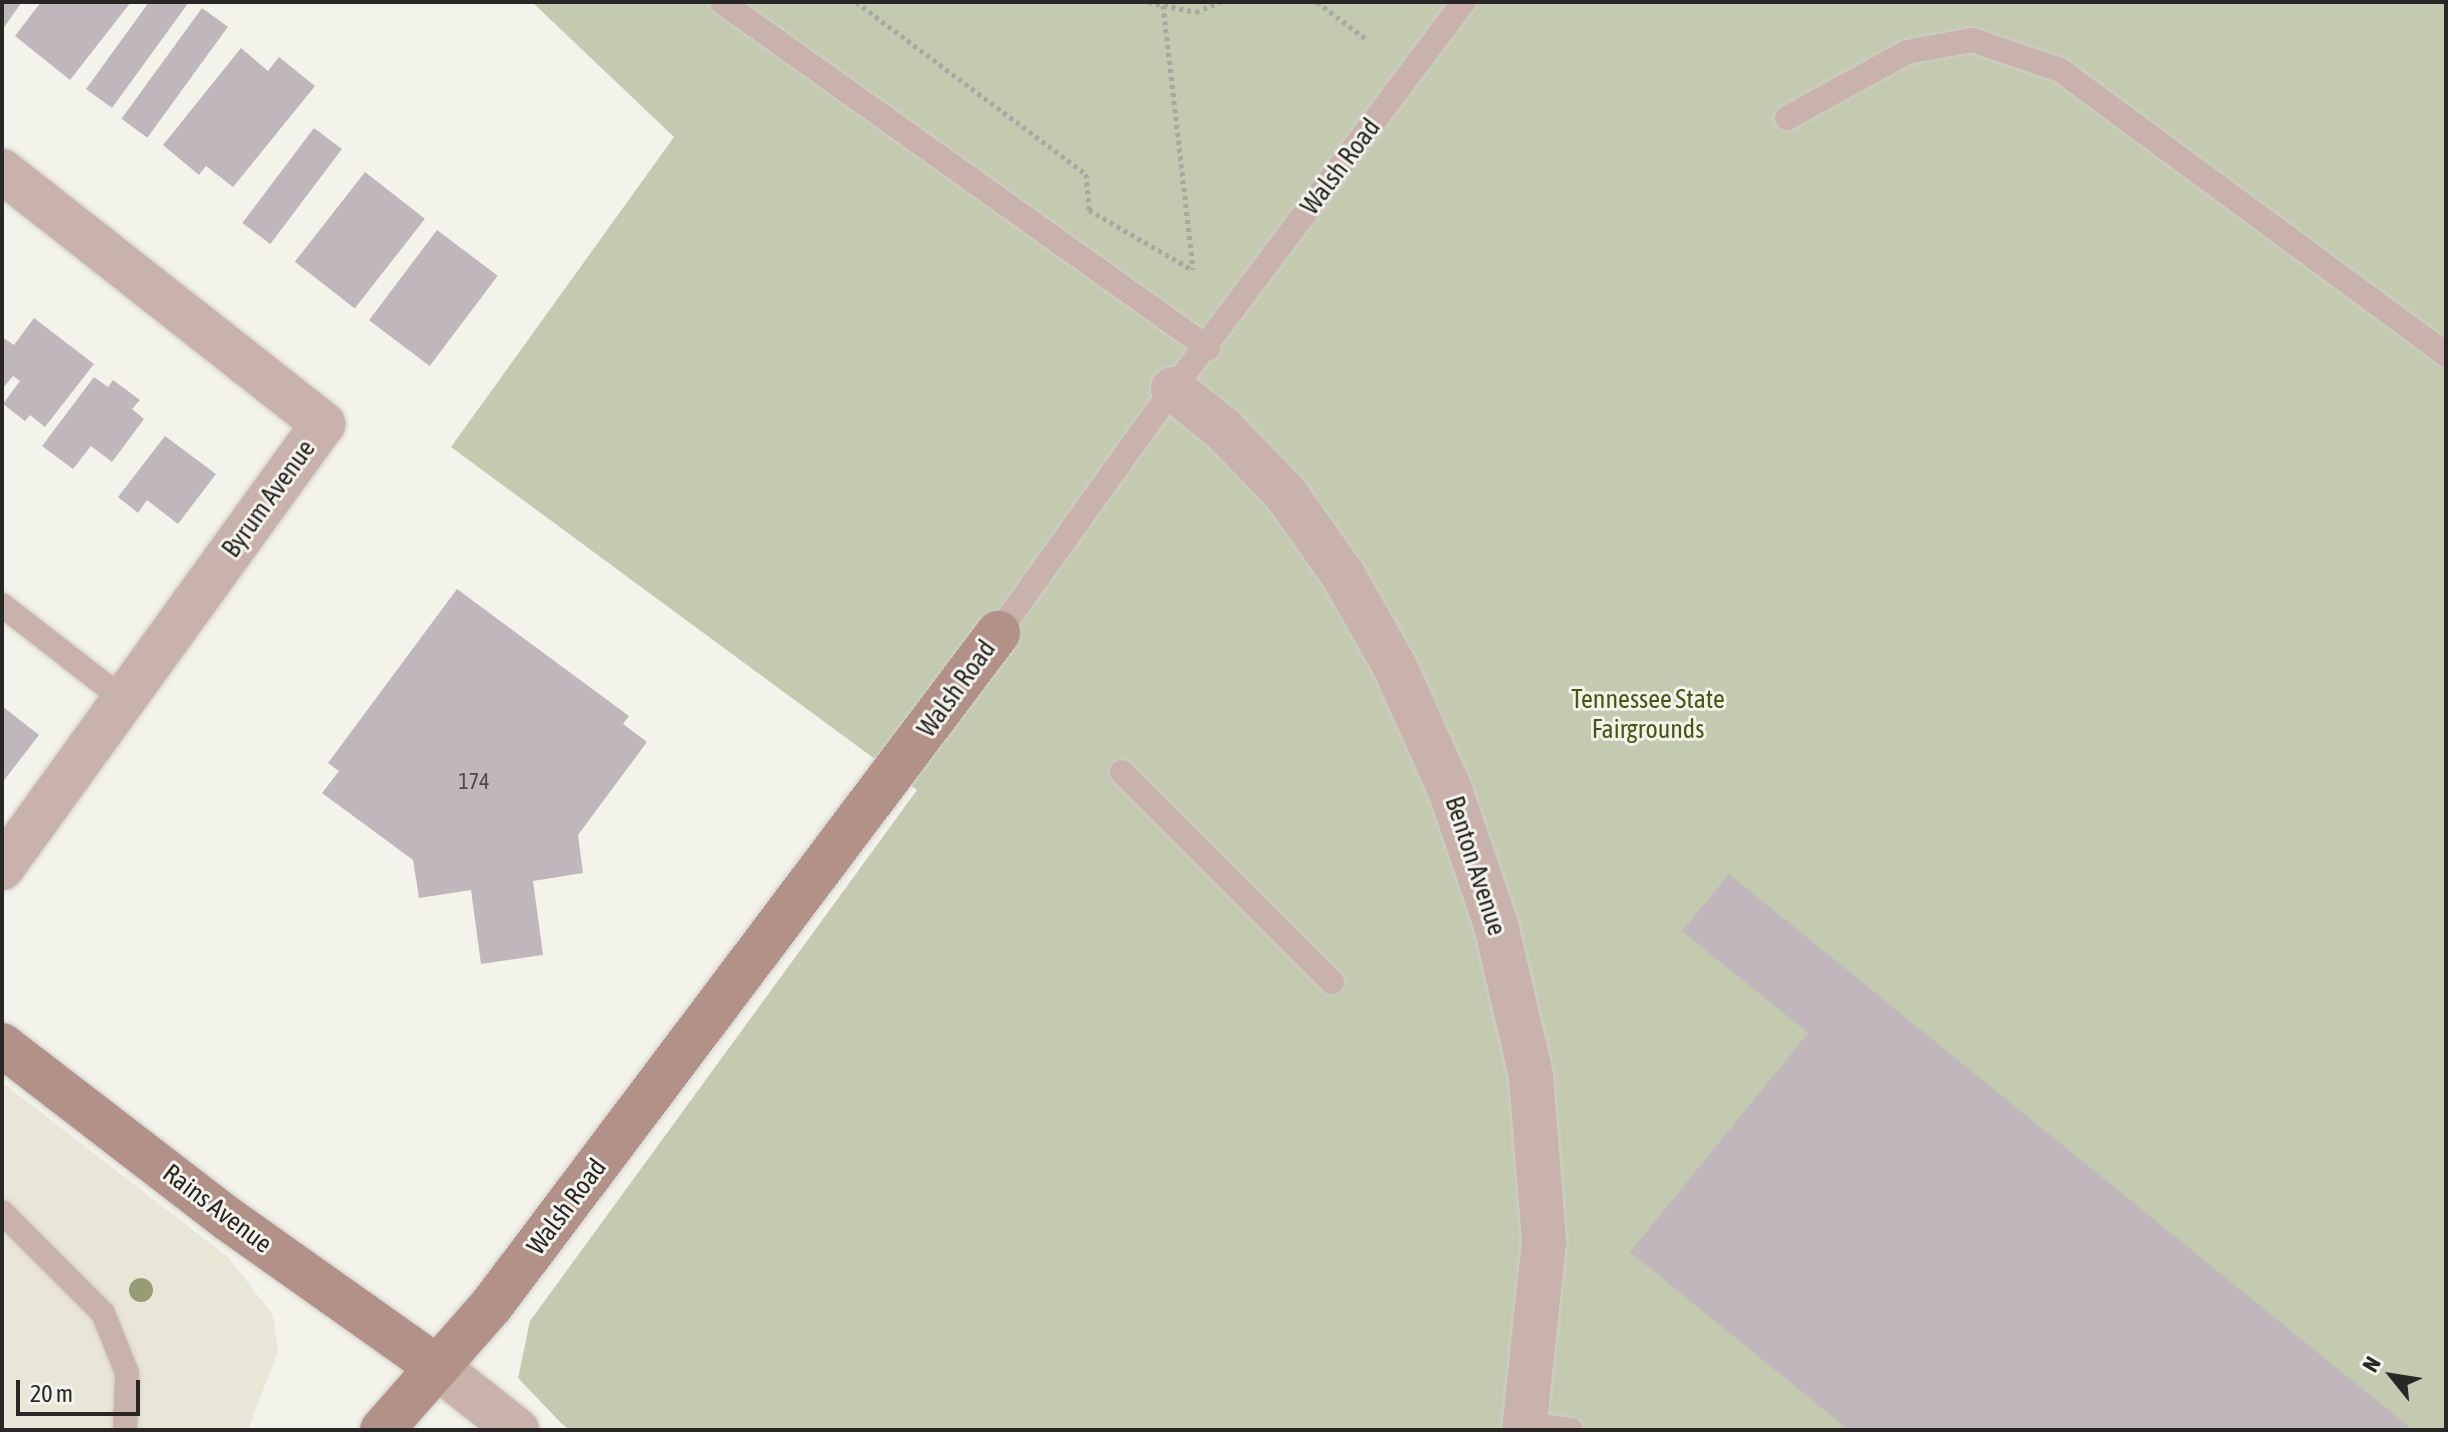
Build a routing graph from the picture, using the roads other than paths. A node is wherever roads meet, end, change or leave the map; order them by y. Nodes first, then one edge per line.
1 (722, 2) edge
2 (1464, 2) edge
3 (1787, 118) dead end
4 (2, 171) edge
5 (1208, 348) junction
6 (2446, 355) edge
7 (1173, 389) junction
8 (2, 605) edge
9 (998, 633) joint
10 (124, 700) junction
11 (1122, 772) dead end
12 (2, 868) edge
13 (1332, 982) dead end
14 (2, 1045) edge
15 (2, 1212) edge
16 (437, 1367) junction
17 (1525, 1427) edge
18 (125, 1430) edge
19 (382, 1430) edge
20 (517, 1430) edge
21 (1571, 1430) edge

1 - 5 lane
2 - 5 lane, Walsh Road
3 - 6 lane
4 - 10 street, Byrum Avenue
5 - 7 lane, Walsh Road
7 - 9 lane, Walsh Road
7 - 17 street, Benton Avenue
8 - 10 lane
9 - 16 main road, Walsh Road
10 - 12 street, Byrum Avenue
11 - 13 lane
14 - 16 main road, Rains Avenue
15 - 18 lane
16 - 19 main road, Walsh Road
16 - 20 street
17 - 21 lane

